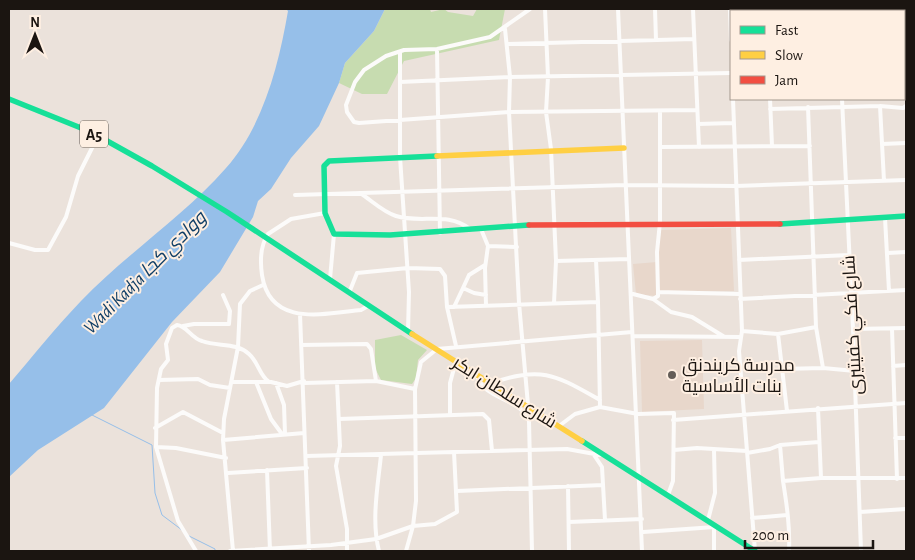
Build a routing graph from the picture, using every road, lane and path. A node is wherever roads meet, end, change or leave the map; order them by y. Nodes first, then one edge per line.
1 (530, 9) edge
2 (546, 9) edge
3 (618, 9) edge
4 (655, 9) edge
5 (693, 9) edge
6 (505, 29) junction
7 (694, 39) junction
8 (656, 40) junction
9 (620, 42) junction
10 (547, 43) junction
11 (507, 44) junction
12 (437, 48) junction
13 (400, 52) junction
14 (696, 74) junction
15 (730, 74) edge
16 (622, 76) junction
17 (510, 77) junction
18 (548, 77) junction
19 (437, 81) junction
20 (400, 82) junction
21 (9, 99) edge
22 (733, 100) edge
23 (770, 100) edge
24 (842, 100) edge
25 (880, 106) junction
26 (906, 106) edge
27 (842, 107) junction
28 (808, 108) junction
29 (770, 109) junction
30 (697, 110) junction
31 (622, 111) junction
32 (660, 111) junction
33 (509, 112) junction
34 (546, 112) junction
35 (438, 118) junction
36 (399, 120) junction
37 (733, 123) junction
38 (698, 124) junction
39 (98, 136) junction
40 (906, 143) edge
41 (882, 144) junction
42 (772, 146) junction
43 (810, 146) junction
44 (660, 147) junction
45 (699, 147) junction
46 (734, 147) junction
47 (624, 148) junction
48 (551, 149) junction
49 (512, 152) junction
50 (439, 155) junction
51 (400, 157) junction
52 (906, 180) edge
53 (884, 181) junction
54 (846, 182) junction
55 (810, 183) junction
56 (625, 185) junction
57 (661, 185) junction
58 (736, 186) junction
59 (515, 188) junction
60 (554, 188) junction
61 (440, 190) junction
62 (402, 192) junction
63 (360, 193) junction
64 (325, 194) junction
65 (295, 195) dead end
66 (325, 213) junction
67 (906, 216) edge
68 (405, 218) junction
69 (440, 218) junction
70 (885, 218) junction
71 (847, 220) junction
72 (660, 222) junction
73 (811, 222) junction
74 (627, 223) junction
75 (555, 224) junction
76 (738, 224) junction
77 (516, 225) junction
78 (481, 229) junction
79 (472, 230) junction
80 (440, 233) junction
81 (334, 234) junction
82 (406, 234) junction
83 (265, 238) junction
84 (9, 243) edge
85 (488, 246) junction
86 (517, 247) junction
87 (906, 252) edge
88 (888, 253) junction
89 (849, 255) junction
90 (814, 257) junction
91 (629, 259) junction
92 (596, 260) junction
93 (739, 260) junction
94 (556, 261) junction
95 (485, 265) junction
96 (408, 268) junction
97 (330, 281) junction
98 (263, 285) junction
99 (463, 288) junction
100 (906, 290) edge
101 (889, 291) junction
102 (658, 292) junction
103 (349, 293) junction
104 (851, 293) junction
105 (633, 294) junction
106 (223, 295) dead end
107 (486, 295) junction
108 (815, 295) junction
109 (739, 297) junction
110 (653, 299) junction
111 (598, 302) junction
112 (554, 303) junction
113 (520, 304) junction
114 (486, 305) junction
115 (368, 306) junction
116 (447, 307) junction
117 (454, 307) junction
118 (300, 314) junction
119 (183, 326) junction
120 (816, 327) junction
121 (906, 328) edge
122 (853, 329) junction
123 (892, 329) junction
124 (408, 331) junction
125 (742, 331) junction
126 (632, 334) junction
127 (778, 334) junction
128 (598, 335) junction
129 (723, 336) junction
130 (740, 337) junction
131 (522, 341) junction
132 (301, 345) junction
133 (456, 346) junction
134 (238, 347) junction
135 (437, 349) junction
136 (456, 360) junction
137 (906, 365) edge
138 (894, 366) junction
139 (782, 368) junction
140 (823, 368) junction
141 (855, 371) junction
142 (476, 373) junction
143 (527, 373) junction
144 (159, 380) junction
145 (376, 381) junction
146 (231, 382) junction
147 (256, 382) junction
148 (269, 382) junction
149 (304, 382) junction
150 (337, 382) junction
151 (276, 383) junction
152 (492, 383) junction
153 (230, 388) junction
154 (415, 389) junction
155 (600, 400) junction
156 (906, 403) edge
157 (893, 404) junction
158 (528, 406) junction
159 (856, 406) junction
160 (600, 407) junction
161 (818, 408) junction
162 (787, 411) junction
163 (638, 414) junction
164 (743, 414) junction
165 (450, 415) junction
166 (414, 417) junction
167 (339, 419) junction
168 (673, 420) junction
169 (559, 426) junction
170 (155, 428) junction
171 (223, 433) junction
172 (304, 433) junction
173 (283, 434) junction
174 (895, 438) junction
175 (906, 438) edge
176 (223, 440) junction
177 (819, 442) junction
178 (780, 445) junction
179 (156, 446) junction
180 (530, 450) junction
181 (674, 450) junction
182 (714, 450) junction
183 (492, 451) junction
184 (454, 452) junction
185 (747, 452) junction
186 (415, 453) junction
187 (604, 454) junction
188 (339, 455) junction
189 (381, 455) junction
190 (594, 455) junction
191 (306, 456) junction
192 (226, 458) junction
193 (307, 468) junction
194 (267, 470) junction
195 (228, 473) junction
196 (640, 477) junction
197 (821, 478) junction
198 (859, 478) junction
199 (906, 478) edge
200 (897, 479) junction
201 (783, 481) junction
202 (603, 485) junction
203 (568, 486) junction
204 (530, 488) junction
205 (457, 491) junction
206 (668, 495) junction
207 (906, 510) edge
208 (860, 512) junction
209 (787, 515) junction
210 (906, 516) edge
211 (752, 518) junction
212 (642, 519) junction
213 (605, 520) junction
214 (708, 520) junction
215 (569, 522) junction
216 (413, 526) junction
217 (716, 527) junction
218 (643, 532) junction
219 (376, 538) junction
220 (347, 543) junction
221 (309, 549) edge
222 (270, 550) edge
223 (196, 551) edge
224 (232, 551) edge
225 (347, 551) edge
226 (379, 551) edge
227 (406, 551) edge
228 (532, 551) edge
229 (569, 551) edge
230 (642, 551) edge
231 (714, 551) edge
232 (755, 551) edge
233 (788, 551) edge
234 (861, 551) edge

1 - 6 street
2 - 10 street
3 - 9 street
4 - 8 street
5 - 7 street
6 - 11 street
6 - 12 street
7 - 8 street
7 - 14 street
8 - 9 street
9 - 10 street
9 - 16 street
10 - 11 street
10 - 18 street
11 - 17 street
12 - 13 street
12 - 19 street
13 - 20 street
13 - 36 street
14 - 15 street
14 - 16 street
14 - 30 street
16 - 18 street
16 - 31 street
17 - 18 street
17 - 19 street
17 - 33 street
18 - 34 street
19 - 20 street
19 - 35 street
20 - 36 street
21 - 39 main road, A5
22 - 37 street
23 - 29 street
24 - 27 street, شارع فكي كفيتيرى
25 - 26 street
25 - 27 street
25 - 41 street
27 - 28 street
27 - 54 street, شارع فكي كفيتيرى
28 - 29 street
28 - 43 street
29 - 42 street
30 - 32 street
30 - 38 street
31 - 32 street
31 - 34 street
31 - 47 street
32 - 44 street
33 - 34 street
33 - 35 street
33 - 49 street
34 - 48 street
35 - 36 street
35 - 50 street
36 - 51 street
37 - 38 street
37 - 46 street
38 - 45 street
39 - 83 main road, شارع سلطان ابكر / A5
39 - 84 street
40 - 41 street
41 - 53 street
42 - 43 street
42 - 46 street
43 - 55 street
44 - 45 street
44 - 57 street
45 - 46 street
46 - 58 street
47 - 48 main road
47 - 56 street
48 - 49 main road
48 - 60 street
49 - 50 main road
49 - 59 street
50 - 51 main road
50 - 61 street
51 - 62 street
51 - 64 main road
52 - 53 street
53 - 54 street
54 - 55 street
54 - 71 street, شارع فكي كفيتيرى
55 - 58 street
55 - 73 street
56 - 57 street
56 - 60 street
56 - 74 street
57 - 58 street
57 - 72 street
58 - 76 street
59 - 60 street
59 - 61 street
59 - 77 street
60 - 75 street
61 - 62 street
61 - 69 street
62 - 63 street
62 - 68 street
63 - 64 street
63 - 68 street
64 - 65 street
64 - 66 main road
66 - 81 main road
66 - 83 street
67 - 70 main road
68 - 69 street
68 - 82 street
69 - 79 street
69 - 80 street
70 - 71 main road
70 - 88 street
71 - 73 main road
71 - 89 street, شارع فكي كفيتيرى
72 - 74 main road
72 - 76 main road
72 - 102 street
73 - 76 main road
73 - 90 street
74 - 75 main road
74 - 91 street
75 - 77 main road
75 - 94 street
76 - 93 street
77 - 78 main road
77 - 86 street
78 - 79 main road
78 - 85 street
79 - 80 main road
80 - 82 main road
81 - 82 main road
81 - 97 street
82 - 96 street
83 - 97 main road, شارع سلطان ابكر
83 - 98 street
85 - 86 street
85 - 95 street
86 - 113 street
87 - 88 street
88 - 101 street
89 - 90 street
89 - 104 street, شارع فكي كفيتيرى
90 - 93 street
90 - 108 street
91 - 92 street
91 - 105 street
92 - 94 street
92 - 111 street
93 - 109 street
94 - 112 street
95 - 99 street
95 - 107 street
96 - 103 street
96 - 116 street
96 - 124 street
97 - 103 main road, شارع سلطان ابكر
98 - 118 street
98 - 134 street
99 - 107 street
99 - 117 street
100 - 101 street
101 - 104 street
102 - 109 street
102 - 110 street
103 - 115 main road, شارع سلطان ابكر
104 - 108 street
104 - 122 street, شارع فكي كفيتيرى
105 - 110 street
105 - 126 street
106 - 119 street
107 - 114 street
108 - 109 street
108 - 120 street
109 - 125 street
110 - 129 street
111 - 112 street
111 - 128 street
112 - 113 street
113 - 114 street
113 - 131 street
114 - 117 street
115 - 118 street
115 - 124 main road, شارع سلطان ابكر
116 - 117 street
116 - 133 street
118 - 132 street
119 - 134 street
119 - 144 street
120 - 127 street
120 - 140 street
121 - 123 street
122 - 123 street
122 - 141 street, شارع فكي كفيتيرى
123 - 138 street
124 - 135 main road, شارع سلطان ابكر
125 - 127 street
125 - 130 street
126 - 128 street
126 - 129 street
126 - 163 street
127 - 139 street
128 - 131 street
128 - 155 street
129 - 130 street
130 - 164 street
131 - 133 street
131 - 143 street
132 - 145 street
132 - 149 street
133 - 135 street
134 - 146 street
134 - 148 street
135 - 136 main road, شارع سلطان ابكر
135 - 154 street
136 - 142 main road, شارع سلطان ابكر
136 - 165 street
137 - 138 street
138 - 157 street
139 - 140 street
139 - 162 street
140 - 141 street
141 - 159 street, شارع فكي كفيتيرى
142 - 152 main road, شارع سلطان ابكر
142 - 180 street
143 - 152 street
143 - 155 street
143 - 158 street
144 - 153 street
144 - 170 street
145 - 150 street
145 - 154 street
146 - 147 street
146 - 153 street
147 - 148 street
147 - 173 street
148 - 151 street
149 - 150 street
149 - 151 street
149 - 172 street
150 - 167 street
151 - 173 street
152 - 158 main road, شارع سلطان ابكر
153 - 171 street
154 - 166 street
155 - 160 street
156 - 157 street
157 - 159 street
157 - 174 street
158 - 169 main road, شارع سلطان ابكر
159 - 161 street
159 - 198 street, شارع فكي كفيتيرى
160 - 163 street
160 - 169 street
161 - 162 street
161 - 177 street
162 - 164 street
163 - 168 street
163 - 196 street
164 - 168 street
164 - 185 street
165 - 166 street
165 - 183 street
166 - 167 street
166 - 186 street
167 - 188 street
168 - 181 street
169 - 187 main road, شارع سلطان ابكر
170 - 171 street
170 - 179 street
171 - 176 street
172 - 173 street
172 - 191 street
173 - 176 street
174 - 175 street
174 - 200 street
176 - 192 street
177 - 178 street
177 - 197 street
178 - 185 street
178 - 201 street
179 - 192 street
179 - 223 street
180 - 183 street
180 - 190 street
180 - 204 street
181 - 182 street
181 - 206 street
182 - 185 street
182 - 214 street
183 - 184 street
184 - 186 street
184 - 205 street
185 - 211 street
186 - 189 street
186 - 216 street
187 - 190 street
187 - 196 main road, شارع سلطان ابكر
188 - 189 street
188 - 191 street
188 - 220 street
189 - 219 street
190 - 202 street
191 - 193 street
192 - 195 street
193 - 194 street
193 - 221 street
194 - 195 street
194 - 222 street
195 - 224 street
196 - 206 main road, شارع سلطان ابكر
196 - 212 street
197 - 198 street
197 - 201 street
198 - 200 street
198 - 208 street, شارع فكي كفيتيرى
199 - 200 street
201 - 209 street
202 - 203 street
202 - 213 street
203 - 204 street
203 - 215 street
204 - 205 street
204 - 228 street
205 - 216 street
206 - 214 main road, شارع سلطان ابكر
207 - 208 street
207 - 210 street
208 - 234 street, شارع فكي كفيتيرى
209 - 211 street
209 - 233 street
211 - 232 street
212 - 213 street
212 - 218 street
213 - 215 street
214 - 217 main road, شارع سلطان ابكر
215 - 229 street
216 - 219 street
216 - 227 street
217 - 218 street
217 - 231 street
217 - 232 main road, شارع سلطان ابكر
218 - 230 street
219 - 220 street
219 - 226 street
220 - 221 street
220 - 225 street
221 - 222 street
222 - 224 street

